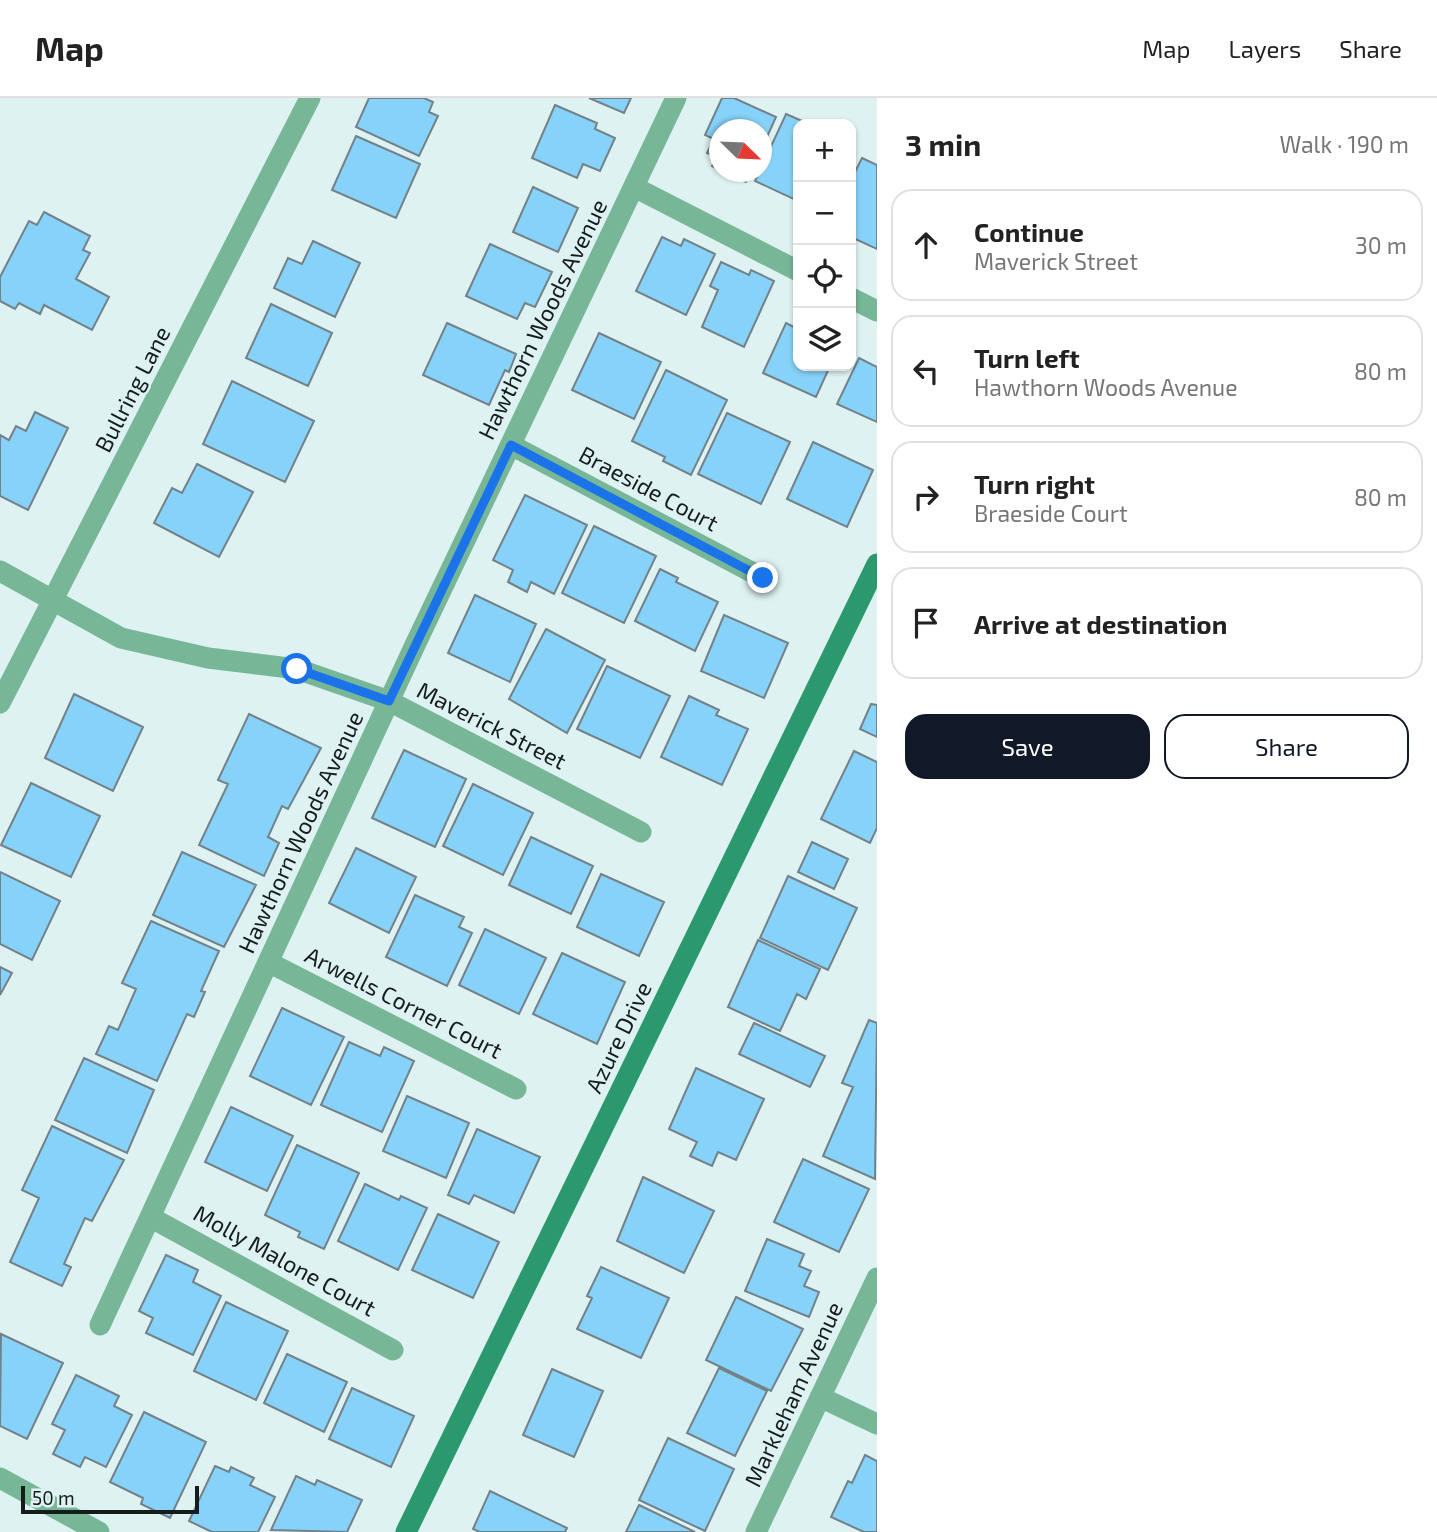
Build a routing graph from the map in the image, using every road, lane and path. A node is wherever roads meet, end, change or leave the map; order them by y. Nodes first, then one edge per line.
1 (310, 98) edge
2 (676, 98) edge
3 (634, 187) junction
4 (793, 268) edge
5 (856, 300) edge
6 (877, 311) edge
7 (511, 445) junction
8 (877, 564) edge
9 (0, 571) edge
10 (763, 578) dead end
11 (53, 600) junction
12 (389, 701) junction
13 (0, 703) edge
14 (640, 832) dead end
15 (268, 962) junction
16 (516, 1089) dead end
17 (150, 1217) junction
18 (877, 1278) edge
19 (100, 1325) dead end
20 (393, 1350) dead end
21 (820, 1397) junction
22 (877, 1424) edge
23 (0, 1478) edge
24 (99, 1532) edge
25 (406, 1532) edge
26 (756, 1532) edge

1 - 11 street, Bullring Lane
2 - 3 street, Hawthorn Woods Avenue
3 - 4 street
3 - 7 street, Hawthorn Woods Avenue
5 - 6 street
7 - 10 street, Braeside Court
7 - 12 street, Hawthorn Woods Avenue
8 - 25 street, Azure Drive
9 - 11 street, Maverick Street
11 - 12 street, Maverick Street
11 - 13 street, Bullring Lane
12 - 14 street, Maverick Street
12 - 15 street, Hawthorn Woods Avenue
15 - 16 street, Arwells Corner Court
15 - 17 street, Hawthorn Woods Avenue
17 - 19 street, Hawthorn Woods Avenue
17 - 20 street, Molly Malone Court
18 - 21 street, Markleham Avenue
21 - 22 street
21 - 26 street, Markleham Avenue
23 - 24 street

